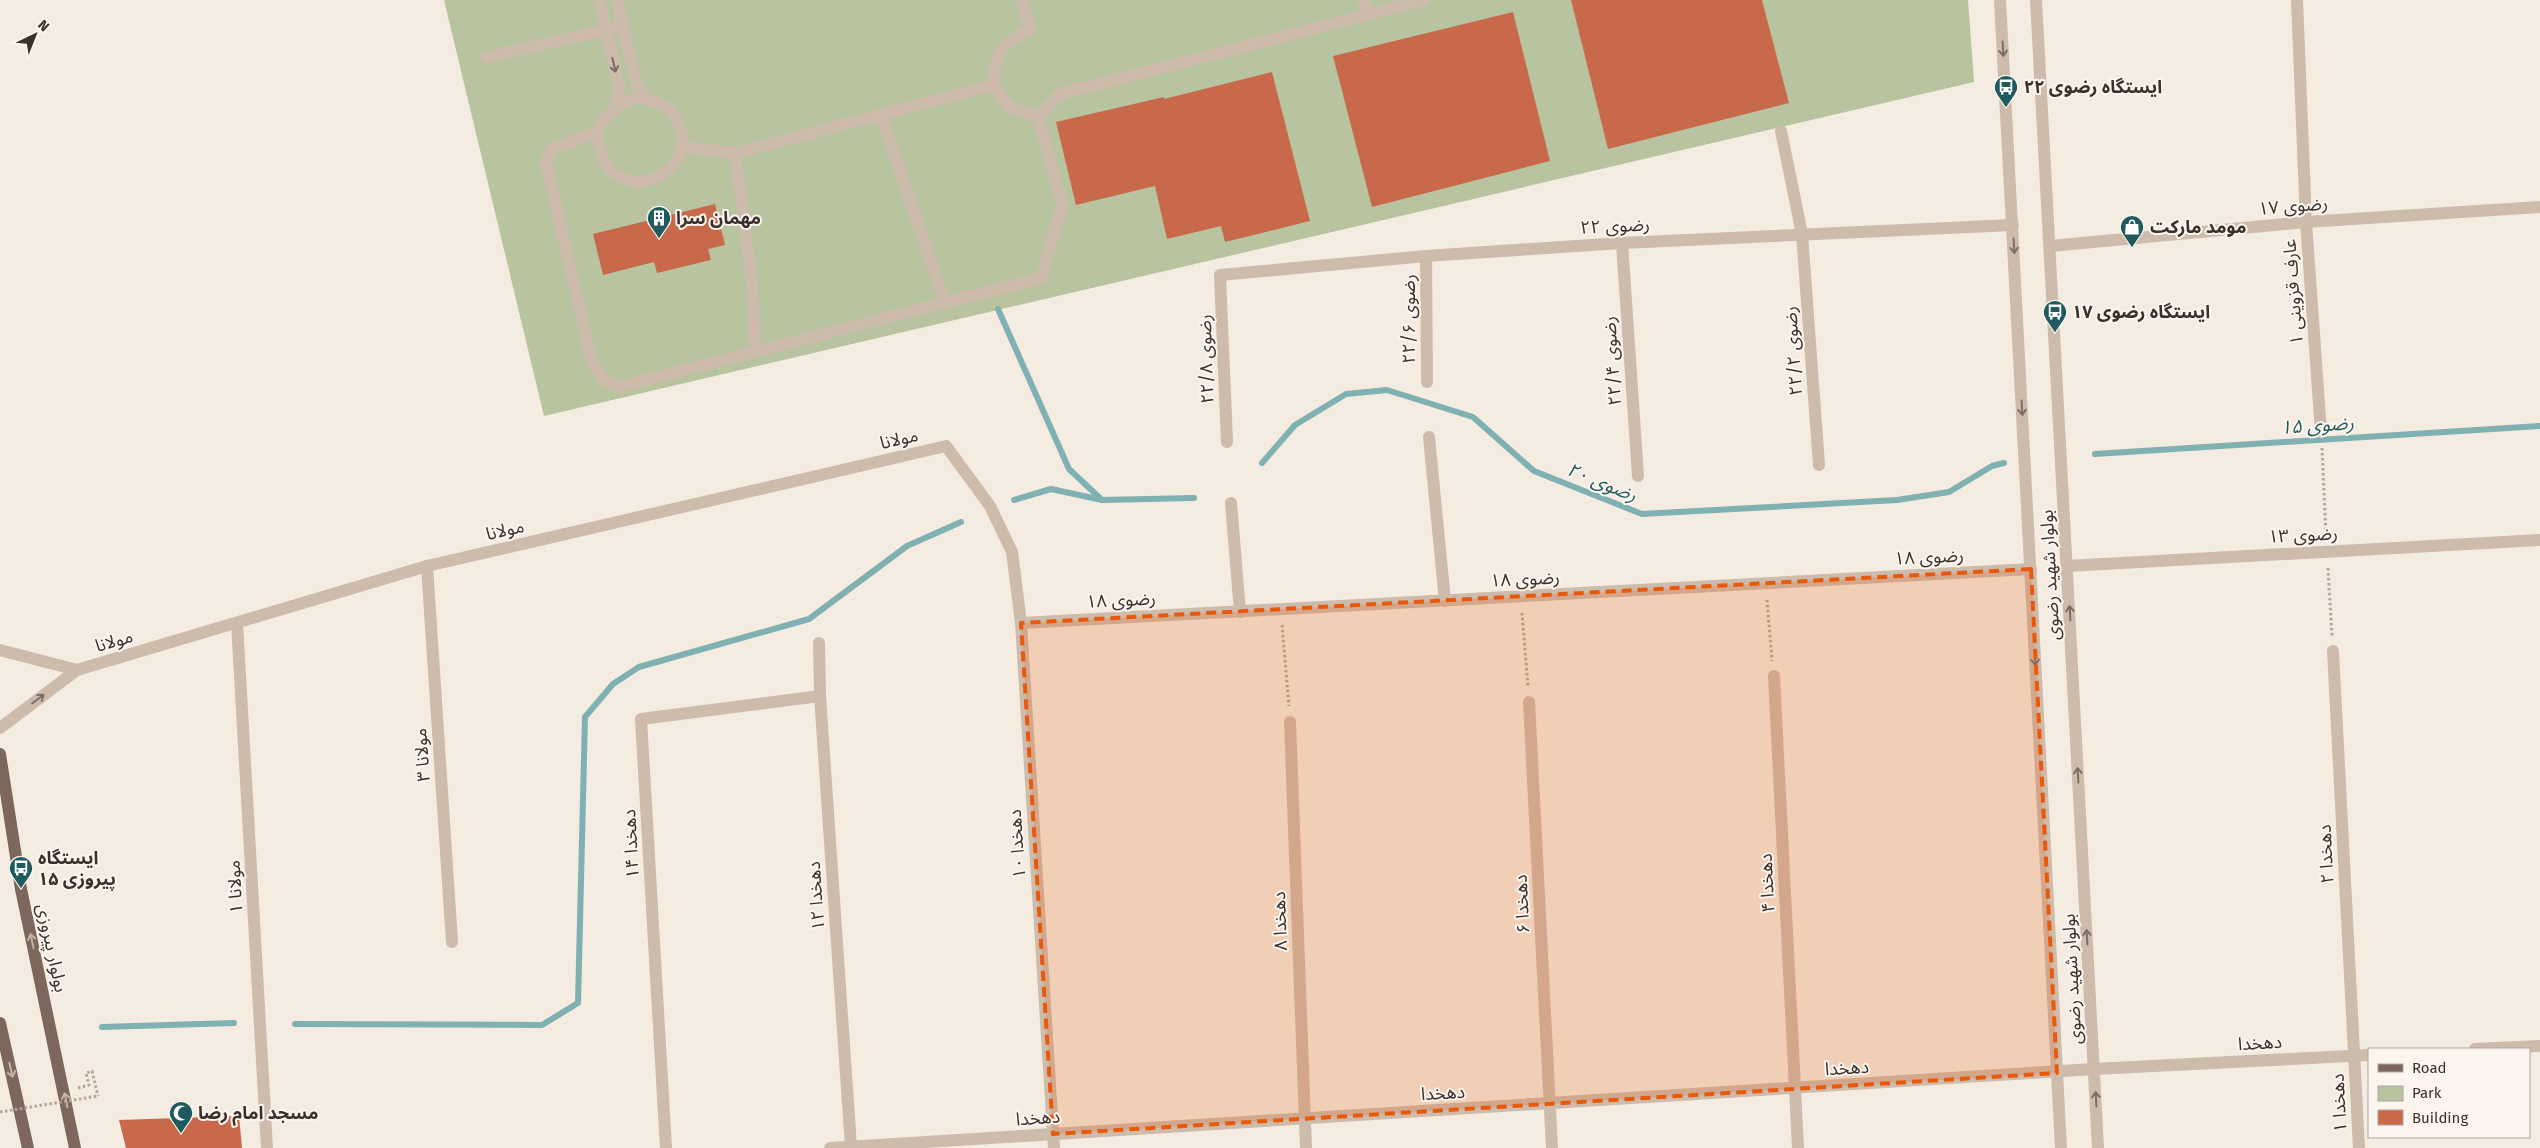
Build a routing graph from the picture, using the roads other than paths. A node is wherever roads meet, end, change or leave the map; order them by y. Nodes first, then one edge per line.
1 (599, 0) edge
2 (617, 0) edge
3 (1022, 0) edge
4 (1363, 0) edge
5 (1424, 0) edge
6 (2000, 0) edge
7 (2036, 0) edge
8 (2297, 0) edge
9 (1367, 14) junction
10 (623, 26) junction
11 (606, 30) junction
12 (487, 57) dead end
13 (993, 85) junction
14 (647, 99) junction
15 (616, 106) junction
16 (881, 115) junction
17 (1038, 117) junction
18 (1781, 131) dead end
19 (596, 133) junction
20 (681, 147) junction
21 (735, 153) junction
22 (2540, 207) edge
23 (2306, 222) junction
24 (2013, 225) junction
25 (1802, 234) junction
26 (1622, 243) junction
27 (2050, 246) junction
28 (1426, 256) junction
29 (1220, 275) joint
30 (945, 303) junction
31 (755, 352) junction
32 (1427, 382) dead end
33 (2321, 432) dead end
34 (1429, 437) dead end
35 (1227, 442) dead end
36 (946, 446) joint
37 (1819, 465) dead end
38 (1638, 476) dead end
39 (1231, 503) dead end
40 (2540, 540) edge
41 (427, 566) junction
42 (2067, 566) junction
43 (2031, 569) junction
44 (1445, 601) junction
45 (1240, 612) junction
46 (237, 623) junction
47 (1021, 623) junction
48 (820, 643) dead end
49 (0, 650) edge
50 (2333, 651) dead end
51 (77, 670) junction
52 (1774, 676) road end
53 (820, 696) junction
54 (1529, 702) road end
55 (1290, 722) road end
56 (0, 728) edge
57 (0, 754) edge
58 (452, 942) dead end
59 (0, 1022) edge
60 (2540, 1046) edge
61 (2497, 1048) edge
62 (2355, 1055) junction
63 (2368, 1055) edge
64 (2094, 1069) junction
65 (2057, 1073) junction
66 (1795, 1088) junction
67 (1550, 1104) junction
68 (1304, 1119) junction
69 (1053, 1134) junction
70 (850, 1147) edge
71 (28, 1148) edge
72 (75, 1148) edge
73 (267, 1148) edge
74 (666, 1148) edge
75 (830, 1148) edge
76 (1054, 1148) edge
77 (1306, 1148) edge
78 (1552, 1148) edge
79 (1798, 1148) edge
80 (2061, 1148) edge
81 (2098, 1148) edge
82 (2359, 1148) edge

1 - 11 street
2 - 10 street
3 - 13 street
4 - 9 street
5 - 9 street
6 -> 24 street, بولوار شهید رضوی
7 - 27 street, بولوار شهید رضوی
8 - 23 street, عارف قزوینی ۱
9 - 17 street
10 - 11 street
10 - 14 street
11 - 12 street
11 -> 15 street
13 - 16 street
13 - 17 street
14 - 15 street
14 - 20 street
15 - 19 street
16 - 21 street
16 - 30 street
17 - 30 street
18 - 25 street, رضوی ۲۲/۲
19 - 20 street
19 - 31 street
20 - 21 street
21 - 31 street
22 - 23 street, رضوی ۱۷
23 - 27 street, رضوی ۱۷
23 - 33 street, عارف قزوینی ۱
24 - 25 street, رضوی ۲۲
24 -> 43 street, بولوار شهید رضوی
25 - 26 street, رضوی ۲۲
25 - 37 street, رضوی ۲۲/۲
26 - 28 street, رضوی ۲۲
26 - 38 street, رضوی ۲۲/۴
27 - 42 street, بولوار شهید رضوی
28 - 29 street, رضوی ۲۲
28 - 32 street, رضوی ۲۲/۶
29 - 35 street, رضوی ۲۲/۸
30 - 31 street
34 - 44 street
36 - 41 street, مولانا
36 - 47 street, دهخدا ۱۰
39 - 45 street
40 - 42 street, رضوی ۱۳
41 - 46 street, مولانا
41 - 58 street, مولانا ۳
64 -> 42 street, بولوار شهید رضوی
43 - 44 street, رضوی ۱۸
43 -> 65 street, بولوار شهید رضوی
44 - 45 street, رضوی ۱۸
45 - 47 street, رضوی ۱۸
46 - 51 street, مولانا
46 - 73 street, مولانا ۱
47 - 69 street, دهخدا ۱۰
48 - 53 street, دهخدا ۱۲
49 - 51 street
50 - 62 street, دهخدا ۲
56 -> 51 street
52 - 66 street, دهخدا ۴
53 - 70 street, دهخدا ۱۲
53 - 74 street, دهخدا ۱۴
54 - 67 street, دهخدا ۶
55 - 68 street, دهخدا ۸
72 -> 57 main road, بولوار پیروزی
59 -> 71 main road
60 - 61 street
62 - 63 street, دهخدا
62 - 64 street, دهخدا
62 - 82 street, دهخدا ۱
64 - 65 street, دهخدا
81 -> 64 street, بولوار شهید رضوی
65 - 66 street, دهخدا
65 - 80 street, بولوار شهید رضوی
66 - 67 street, دهخدا
66 - 79 street, دهخدا ۴
67 - 68 street, دهخدا
67 - 78 street, دهخدا ۶
68 - 69 street, دهخدا
68 - 77 street, دهخدا ۸
69 - 70 street, دهخدا
69 - 76 street, دهخدا ۱۰
70 - 75 street, دهخدا

